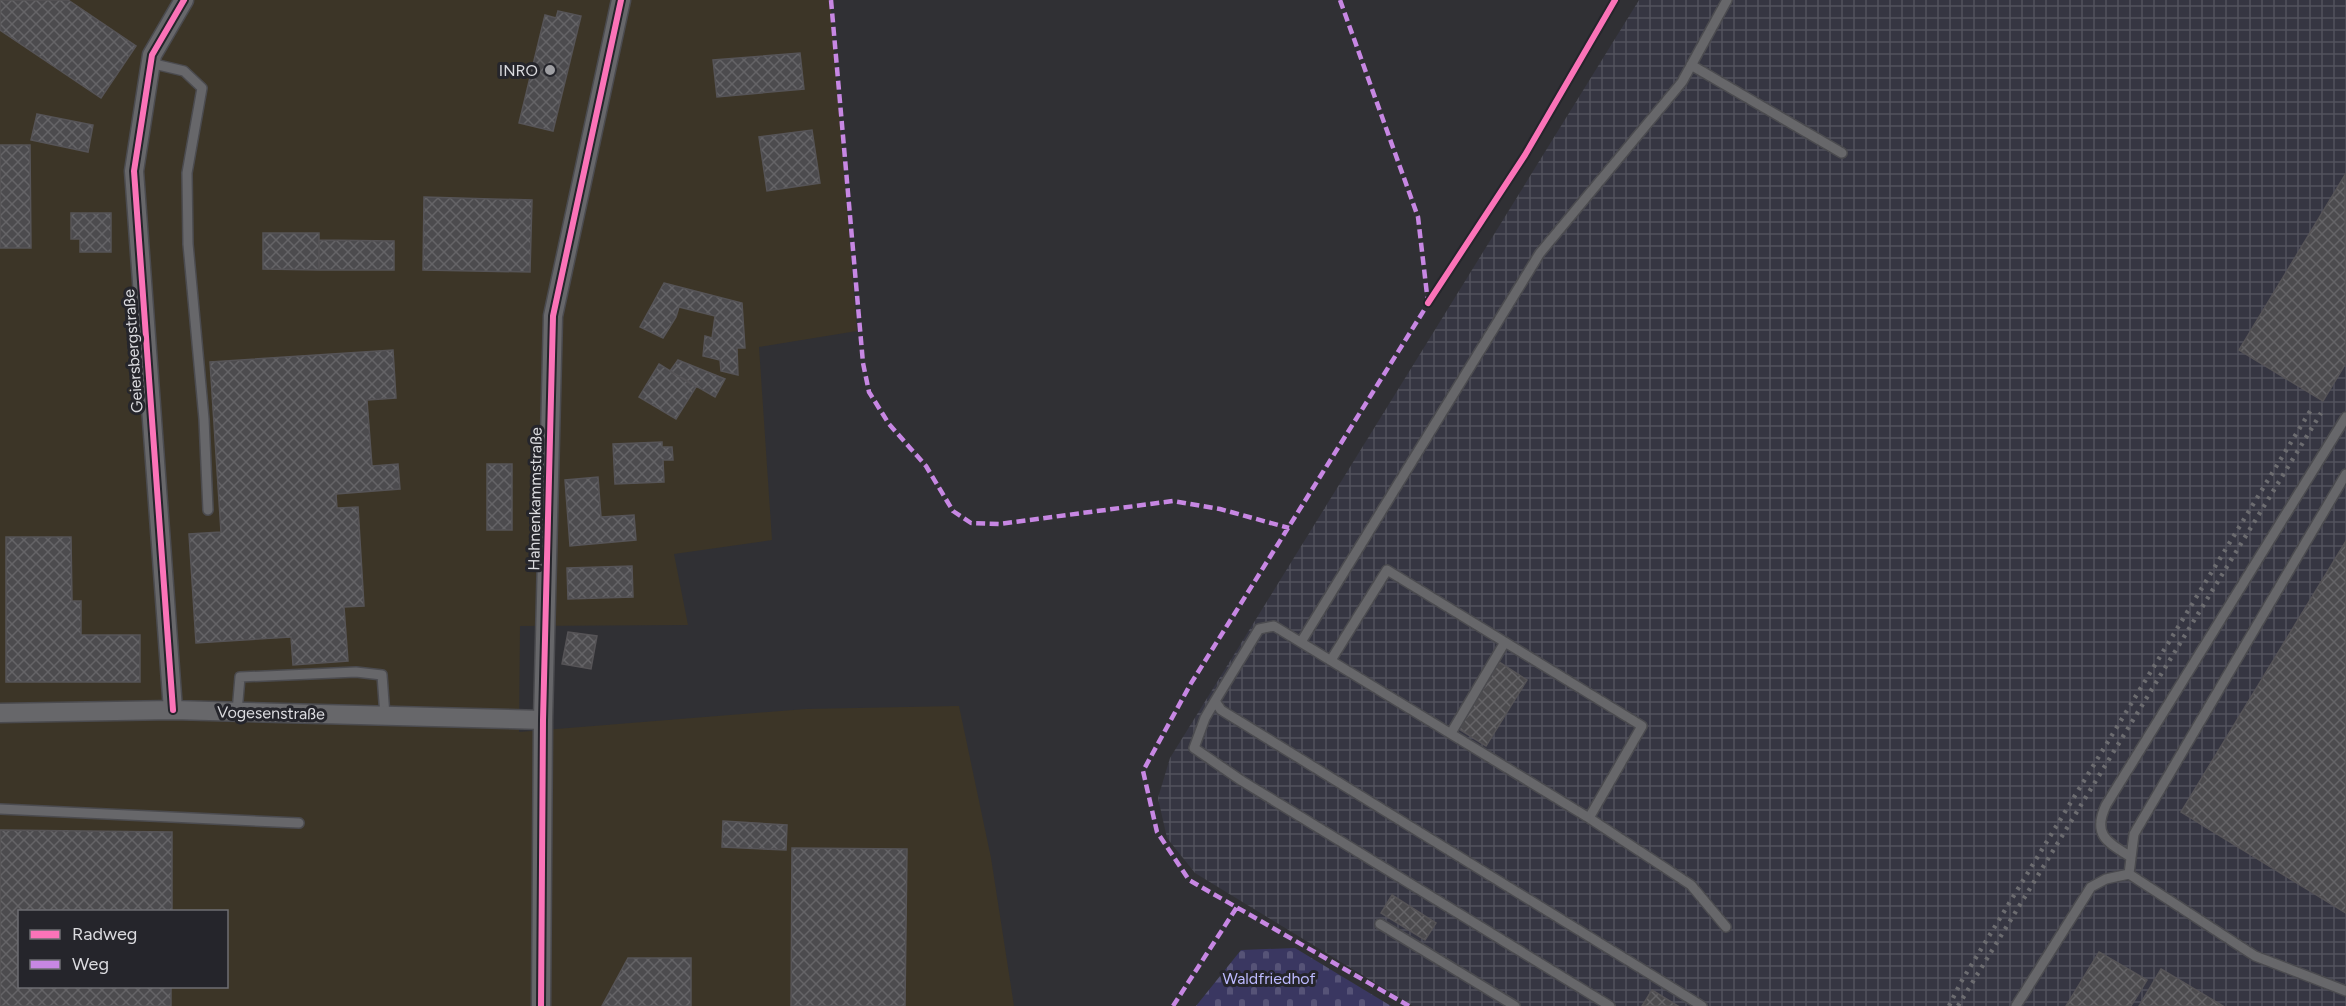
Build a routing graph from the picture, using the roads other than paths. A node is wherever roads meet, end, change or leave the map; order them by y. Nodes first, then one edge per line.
1 (184, 0) edge
2 (621, 0) edge
3 (1727, 0) edge
4 (150, 63) junction
5 (1691, 65) junction
6 (1842, 153) dead end
7 (2346, 417) edge
8 (2346, 474) edge
9 (208, 510) dead end
10 (1301, 642) junction
11 (1505, 642) junction
12 (1331, 660) junction
13 (1215, 701) junction
14 (173, 710) junction
15 (237, 712) junction
16 (0, 713) edge
17 (385, 716) junction
18 (543, 720) junction
19 (1451, 733) junction
20 (0, 810) edge
21 (1589, 818) junction
22 (299, 823) dead end
23 (2131, 857) junction
24 (2129, 874) junction
25 (1380, 924) dead end
26 (1726, 927) dead end
27 (2346, 991) edge
28 (540, 1006) edge
29 (1515, 1006) edge
30 (1610, 1006) edge
31 (1702, 1006) edge
32 (2016, 1006) edge

1 - 4 street, Geiersbergstraße
2 - 18 street, Hahnenkammstraße
3 - 5 lane
4 - 9 lane
4 - 14 street, Geiersbergstraße
5 - 6 lane
5 - 10 lane
7 - 23 lane
8 - 23 lane
10 - 12 lane
10 - 13 lane
11 - 12 lane
11 - 19 lane
11 - 21 lane
12 - 19 lane
13 - 30 lane
13 - 31 lane
14 - 15 street, Vogesenstraße
14 - 16 street, Vogesenstraße
15 - 17 street, Vogesenstraße
15 - 17 lane
17 - 18 street, Vogesenstraße
18 - 28 street, Hahnenkammstraße
19 - 21 lane
20 - 22 lane
21 - 26 lane
23 - 24 lane
24 - 27 lane
24 - 32 lane
25 - 29 lane

